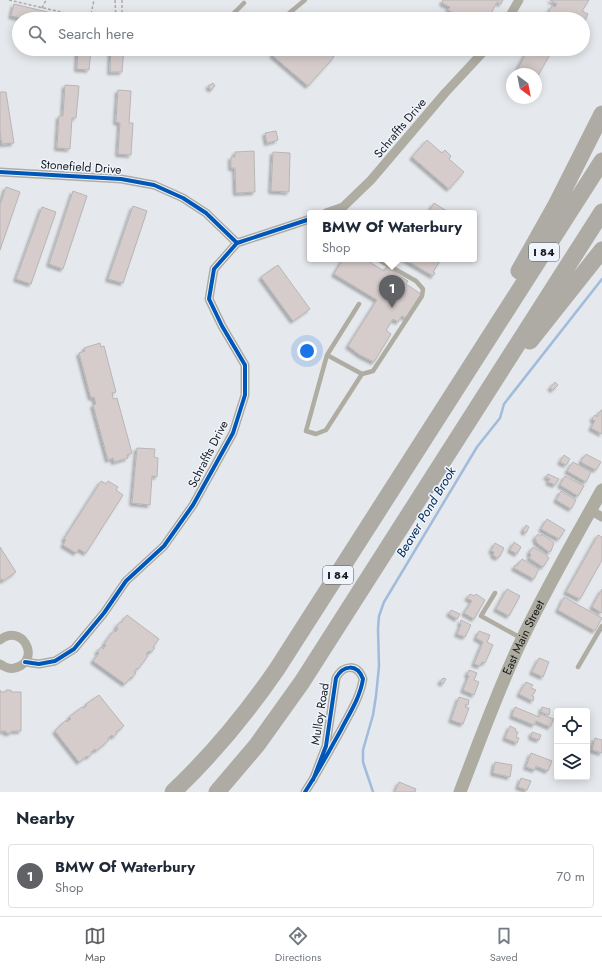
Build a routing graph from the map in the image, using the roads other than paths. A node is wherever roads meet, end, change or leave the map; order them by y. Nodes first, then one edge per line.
1 (305, 0) edge
2 (519, 0) edge
3 (244, 3) dead end
4 (235, 12) edge
5 (290, 12) edge
6 (512, 12) edge
7 (479, 56) edge
8 (602, 114) edge
9 (602, 161) edge
10 (0, 172) edge
11 (334, 210) edge
12 (602, 212) edge
13 (307, 220) edge
14 (237, 243) junction
15 (602, 250) edge
16 (382, 262) edge
17 (359, 304) dead end
18 (485, 344) junction
19 (327, 355) junction
20 (508, 358) junction
21 (362, 374) junction
22 (602, 490) edge
23 (590, 510) junction
24 (602, 517) edge
25 (495, 593) dead end
26 (602, 626) edge
27 (522, 639) junction
28 (0, 640) edge
29 (25, 662) junction
30 (0, 664) edge
31 (578, 667) dead end
32 (313, 780) junction
33 (463, 785) edge
34 (173, 792) edge
35 (217, 792) edge
36 (305, 792) edge

1 - 5 lane
2 - 6 street
3 - 4 lane
7 - 11 street, Schraffts Drive
8 - 18 highway
9 - 18 highway, I 84
10 - 14 street, Stonefield Drive
12 - 20 highway, I 84
13 - 14 street
14 - 29 street, Schraffts Drive
15 - 20 highway
16 - 21 lane
17 - 19 lane
18 - 34 highway, I 84
19 - 21 lane
19 - 21 lane
20 - 35 highway, I 84
22 - 23 main road, East Main Street
23 - 24 street
23 - 27 main road, East Main Street
25 - 27 lane
26 - 31 lane
27 - 33 main road, East Main Street
28 - 29 street
29 - 30 street, Schraffts Drive
32 - 32 street, Mulloy Road
32 - 36 street, Mulloy Road

